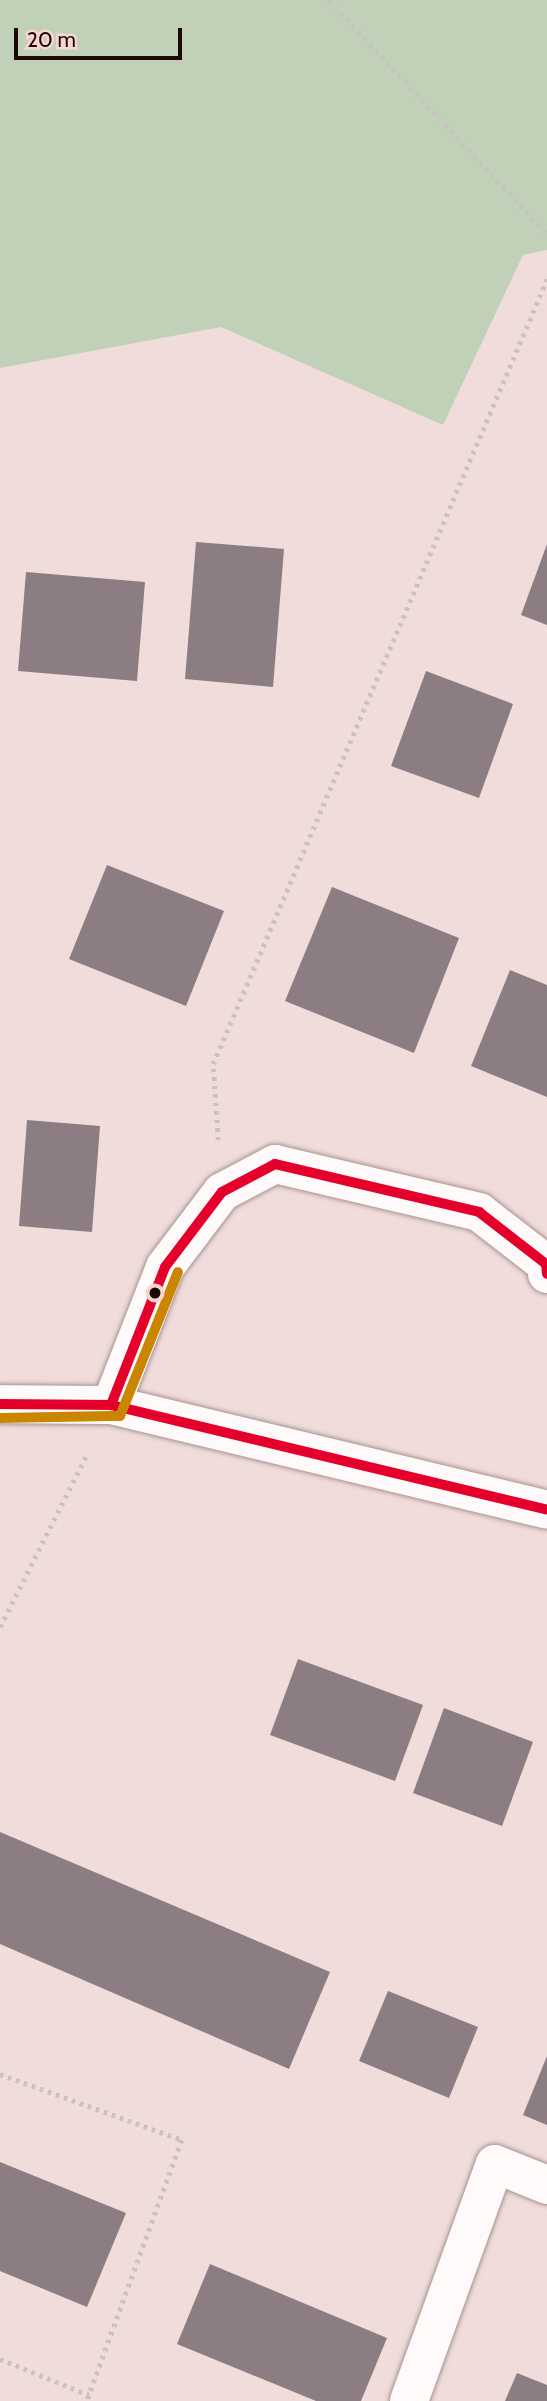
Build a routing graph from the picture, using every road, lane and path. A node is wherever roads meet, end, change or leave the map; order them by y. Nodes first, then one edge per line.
1 (329, 0) edge
2 (547, 234) edge
3 (547, 279) edge
4 (222, 1192) junction
5 (547, 1274) edge
6 (0, 1405) edge
7 (111, 1405) junction
8 (547, 1510) edge
9 (0, 1627) edge
10 (0, 2074) edge
11 (547, 2185) edge
12 (0, 2359) edge
13 (89, 2395) junction
14 (87, 2401) edge
15 (409, 2401) edge

1 - 2 path
3 - 4 path
4 - 5 street
4 - 7 street
6 - 7 street
7 - 8 street
7 - 9 path
10 - 13 path
11 - 15 street
12 - 13 path
13 - 14 path

